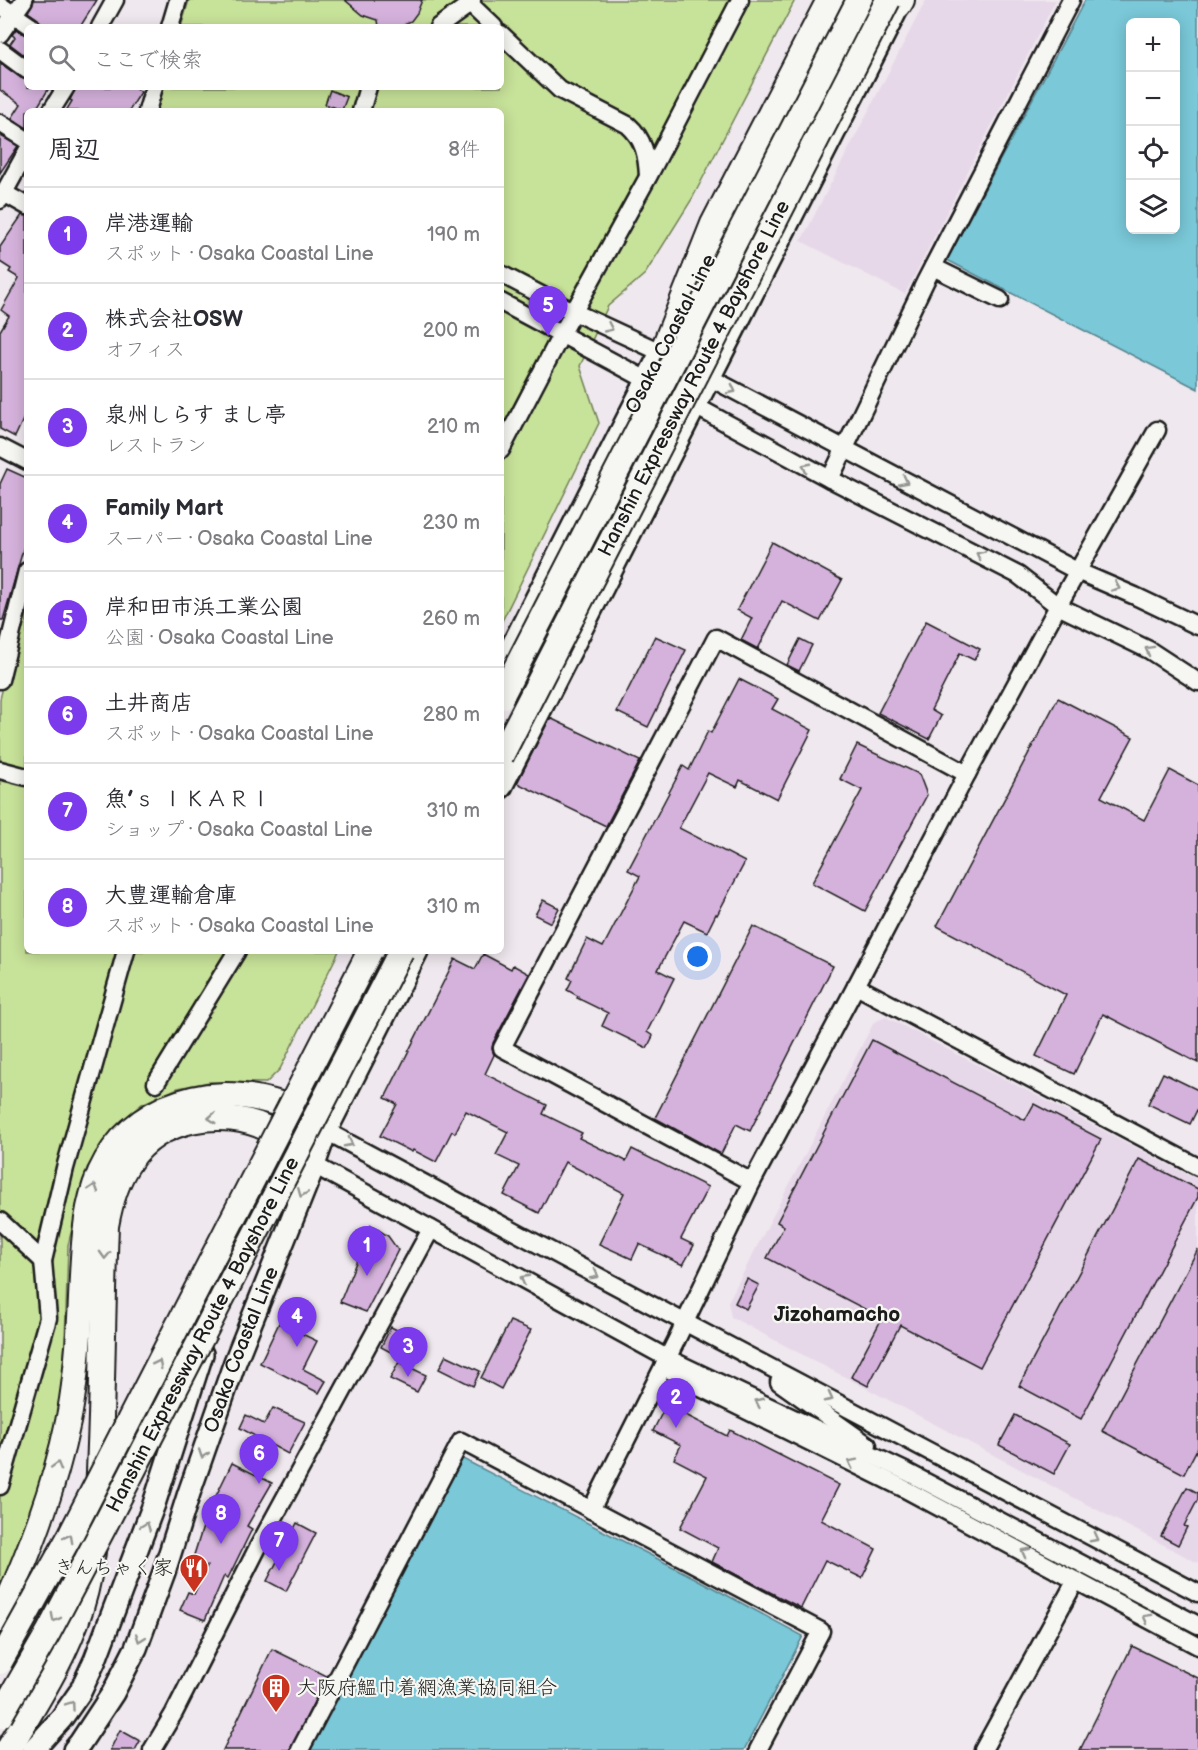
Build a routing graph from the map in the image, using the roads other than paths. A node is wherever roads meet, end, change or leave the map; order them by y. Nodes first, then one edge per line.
1 (24, 0) edge
2 (115, 0) edge
3 (178, 0) edge
4 (740, 0) edge
5 (829, 0) edge
6 (842, 0) edge
7 (859, 0) edge
8 (1071, 0) edge
9 (898, 1) edge
10 (471, 2) edge
11 (7, 10) edge
12 (28, 24) edge
13 (102, 24) edge
14 (171, 24) edge
15 (442, 24) edge
16 (491, 24) edge
17 (0, 34) edge
18 (504, 37) edge
19 (0, 50) edge
20 (24, 68) edge
21 (58, 90) edge
22 (153, 90) edge
23 (367, 90) edge
24 (52, 108) edge
25 (148, 108) edge
26 (362, 108) edge
27 (0, 123) edge
28 (24, 138) edge
29 (24, 157) edge
30 (648, 177) junction
31 (2, 192) edge
32 (24, 204) edge
33 (933, 267) junction
34 (504, 276) edge
35 (1000, 300) dead end
36 (504, 304) edge
37 (574, 312) junction
38 (561, 335) junction
39 (662, 352) junction
40 (709, 378) junction
41 (647, 380) junction
42 (695, 406) junction
43 (1157, 430) dead end
44 (504, 444) edge
45 (0, 447) edge
46 (844, 449) junction
47 (24, 459) edge
48 (830, 479) junction
49 (1077, 571) junction
50 (24, 583) edge
51 (1058, 606) junction
52 (1198, 626) edge
53 (504, 662) edge
54 (0, 680) edge
55 (1198, 682) edge
56 (504, 691) edge
57 (504, 750) edge
58 (0, 770) edge
59 (967, 774) junction
60 (24, 776) edge
61 (504, 780) edge
62 (125, 954) edge
63 (235, 954) edge
64 (355, 954) edge
65 (368, 954) edge
66 (399, 954) edge
67 (415, 954) edge
68 (856, 987) junction
69 (156, 1083) dead end
70 (280, 1104) junction
71 (268, 1129) junction
72 (326, 1131) junction
73 (1196, 1162) edge
74 (314, 1164) junction
75 (752, 1182) junction
76 (0, 1221) edge
77 (431, 1229) junction
78 (43, 1261) junction
79 (684, 1322) junction
80 (725, 1344) junction
81 (665, 1362) junction
82 (906, 1472) junction
83 (0, 1486) edge
84 (591, 1510) junction
85 (1076, 1580) junction
86 (1198, 1593) edge
87 (0, 1619) edge
88 (1198, 1625) edge
89 (1198, 1646) edge
90 (0, 1662) edge
91 (0, 1716) edge
92 (8, 1750) edge
93 (33, 1750) edge
94 (74, 1750) edge
95 (152, 1750) edge
96 (300, 1750) edge
97 (758, 1750) edge
98 (983, 1750) edge

1 - 11 street
2 - 13 street
3 - 14 street
4 - 30 street
5 - 39 highway
6 - 39 main road, Osaka Coastal Line
7 - 56 highway, Hanshin Expressway Route 4 Bayshore Line, bridge
8 - 33 street
9 - 40 main road
9 - 57 highway, Hanshin Expressway Route 4 Bayshore Line, bridge
10 - 15 street
10 - 16 street
11 - 12 street
11 - 17 street
18 - 30 street
19 - 20 street
21 - 24 street
22 - 25 street
23 - 26 street
27 - 28 street
29 - 31 street
30 - 37 street
31 - 32 street
33 - 35 street
33 - 46 street
34 - 37 street
36 - 38 street
37 - 38 street
37 -> 39 street
38 - 41 street
38 - 44 street
39 - 40 street
39 - 41 main road, Osaka Coastal Line
40 - 42 main road
40 -> 46 street
41 - 42 street
41 - 53 main road, Osaka Coastal Line
48 -> 42 street
42 - 61 main road
43 - 49 street
45 - 47 street
46 - 48 street
46 -> 49 street
51 -> 48 street
49 - 51 street
49 -> 52 street
50 - 54 street
55 -> 51 street
51 - 59 street
58 - 60 street
59 - 68 street
59 - 75 street
62 - 78 street
63 - 69 street
64 - 70 main road, Osaka Coastal Line
90 -> 65 highway, Hanshin Expressway Route 4 Bayshore Line, bridge
66 -> 91 highway, Hanshin Expressway Route 4 Bayshore Line, bridge
67 - 72 main road, Osaka Coastal Line
68 - 73 street
68 - 75 street
70 - 71 main road, Osaka Coastal Line
70 - 72 street
87 -> 70 highway
71 - 74 street
71 -> 92 highway
93 -> 71 main road, Osaka Coastal Line
72 - 74 main road, Osaka Coastal Line
72 -> 79 street
74 - 77 street
74 -> 94 main road, Osaka Coastal Line
75 - 79 street
76 - 78 street
81 -> 77 street
77 - 95 street
78 - 83 street
79 - 80 street
79 - 81 street
80 - 82 street
80 -> 86 street
82 -> 81 street
81 - 84 street
85 -> 81 street
82 - 88 street
84 - 96 street
84 - 97 street
89 -> 85 street
85 - 98 street

